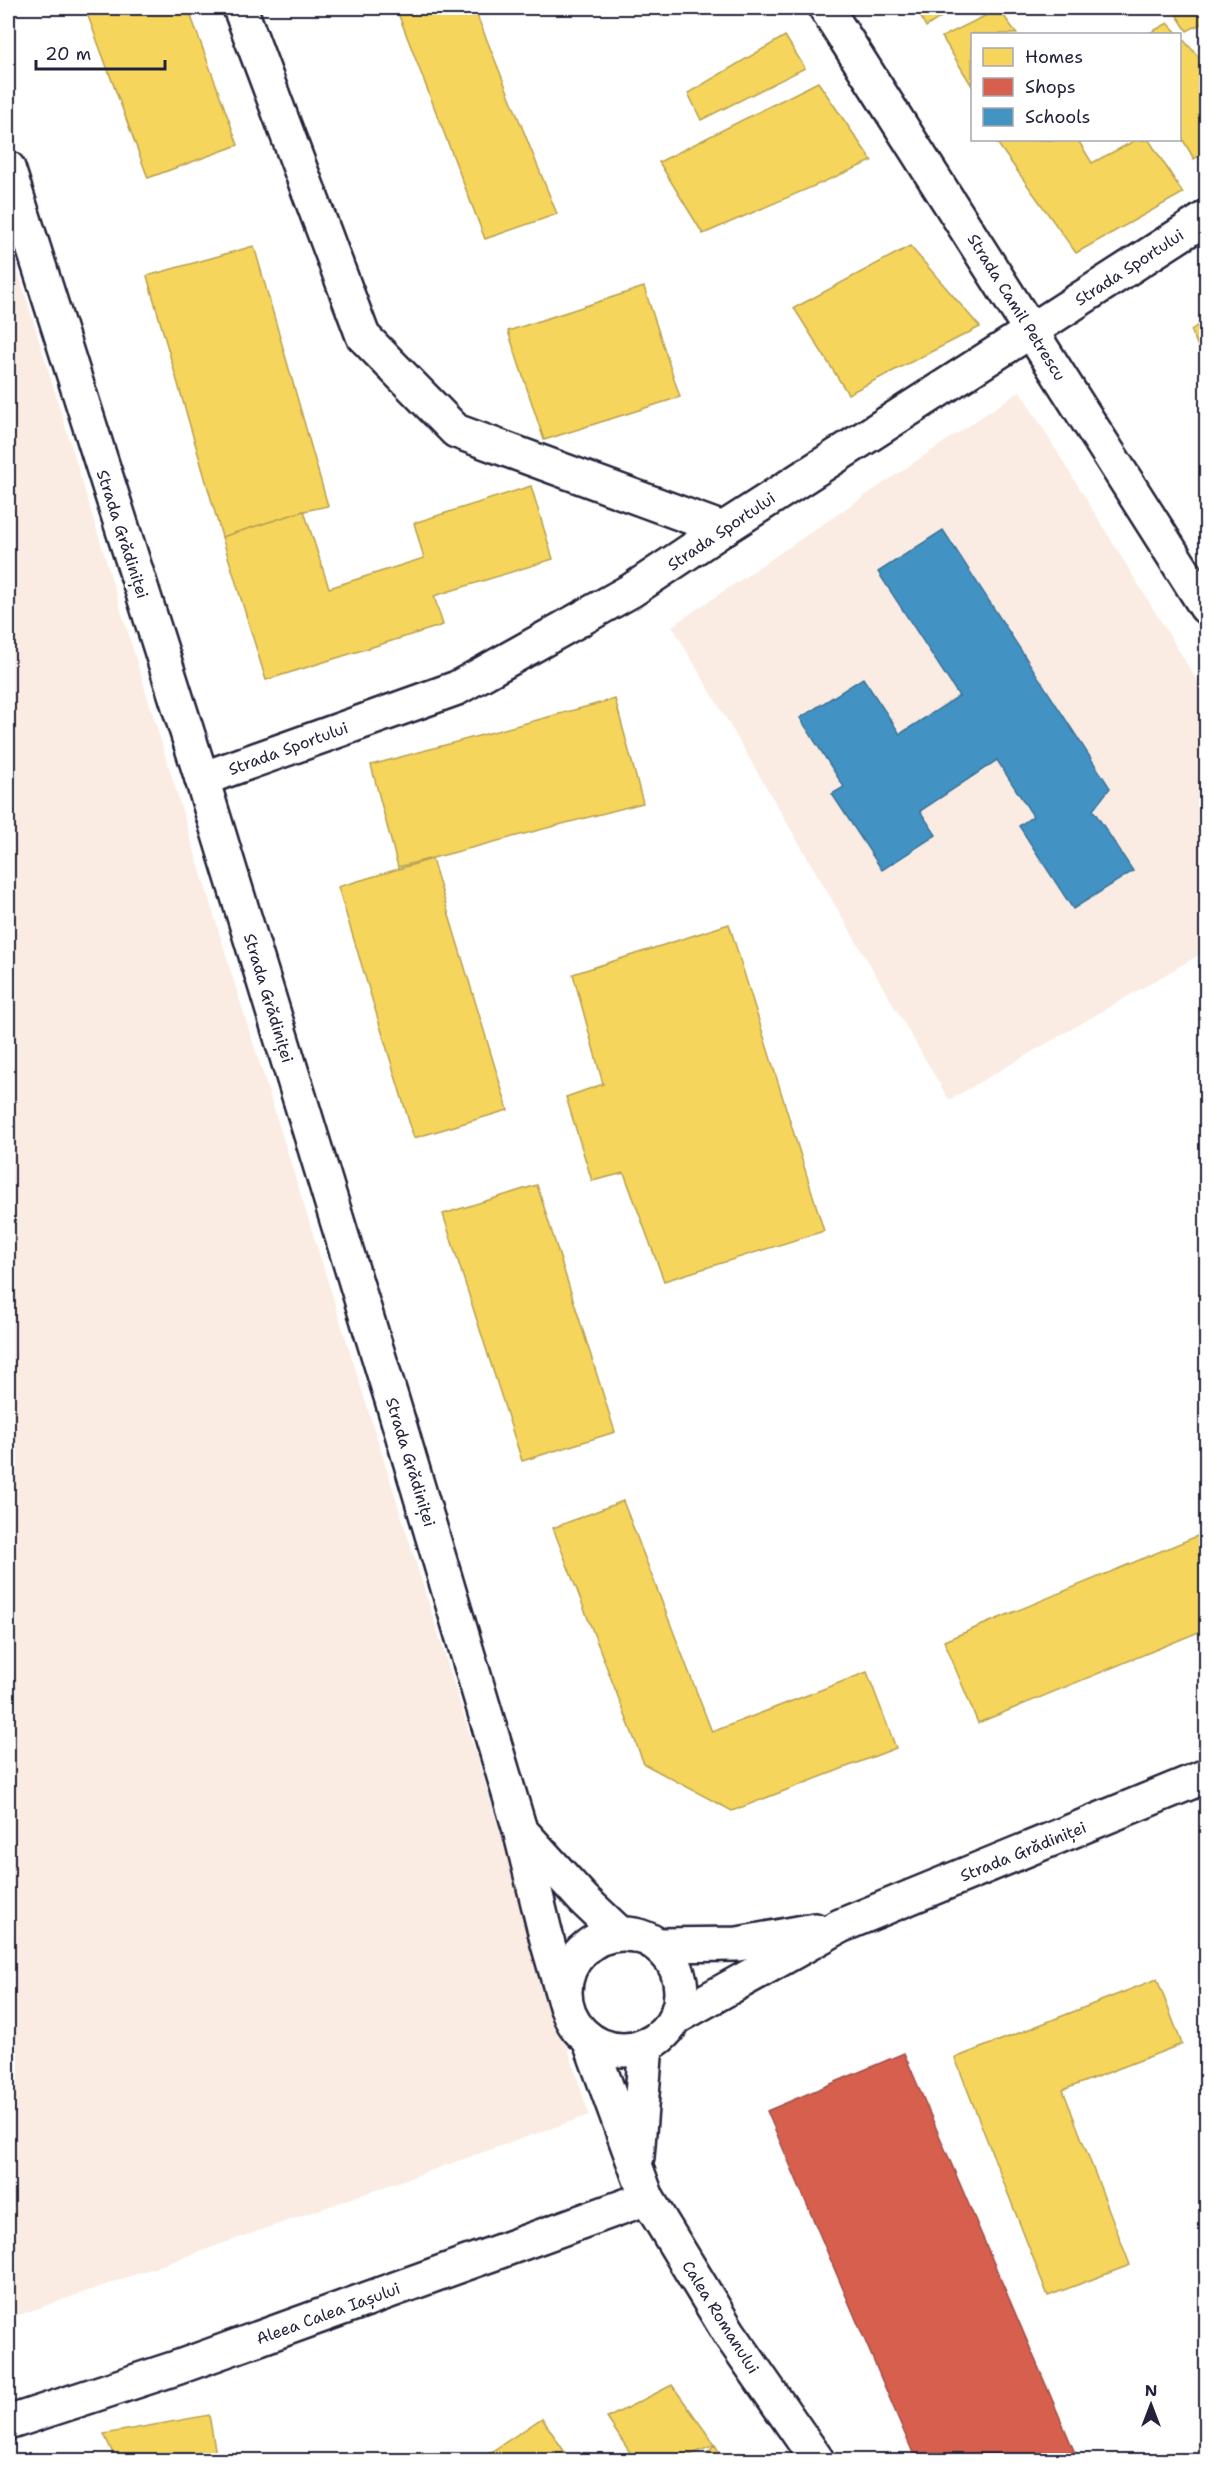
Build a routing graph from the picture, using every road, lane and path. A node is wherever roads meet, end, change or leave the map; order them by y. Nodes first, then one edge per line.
1 (240, 8) edge
2 (826, 8) edge
3 (8, 168) edge
4 (1206, 218) edge
5 (1032, 329) junction
6 (723, 529) junction
7 (1206, 607) edge
8 (202, 779) junction
9 (1206, 1776) edge
10 (520, 1830) junction
11 (840, 1926) junction
12 (619, 1934) junction
13 (658, 1945) junction
14 (566, 2006) junction
15 (675, 2018) junction
16 (589, 2039) junction
17 (646, 2045) junction
18 (636, 2168) junction
19 (646, 2198) junction
20 (8, 2423) edge
21 (817, 2460) edge

1 - 6 street
2 - 5 street, Strada Camil Petrescu
3 - 8 street, Strada Grădiniței
4 - 5 street, Strada Sportului
5 - 6 street, Strada Sportului
5 - 7 street, Strada Camil Petrescu
6 - 8 street, Strada Sportului
8 - 10 street, Strada Grădiniței
9 - 11 street, Strada Grădiniței
10 - 12 street, Strada Grădiniței
10 - 14 street, Strada Grădiniței
11 - 13 street, Strada Grădiniței
11 - 15 street, Strada Grădiniței
12 - 13 street
12 - 14 street
13 - 15 street
14 - 16 street
15 - 17 street
16 - 17 street
16 - 18 street, Calea Romanului
17 - 18 street, Calea Romanului
18 - 19 street, Calea Romanului
19 - 20 street, Aleea Calea Iașului
19 - 21 street, Calea Romanului

